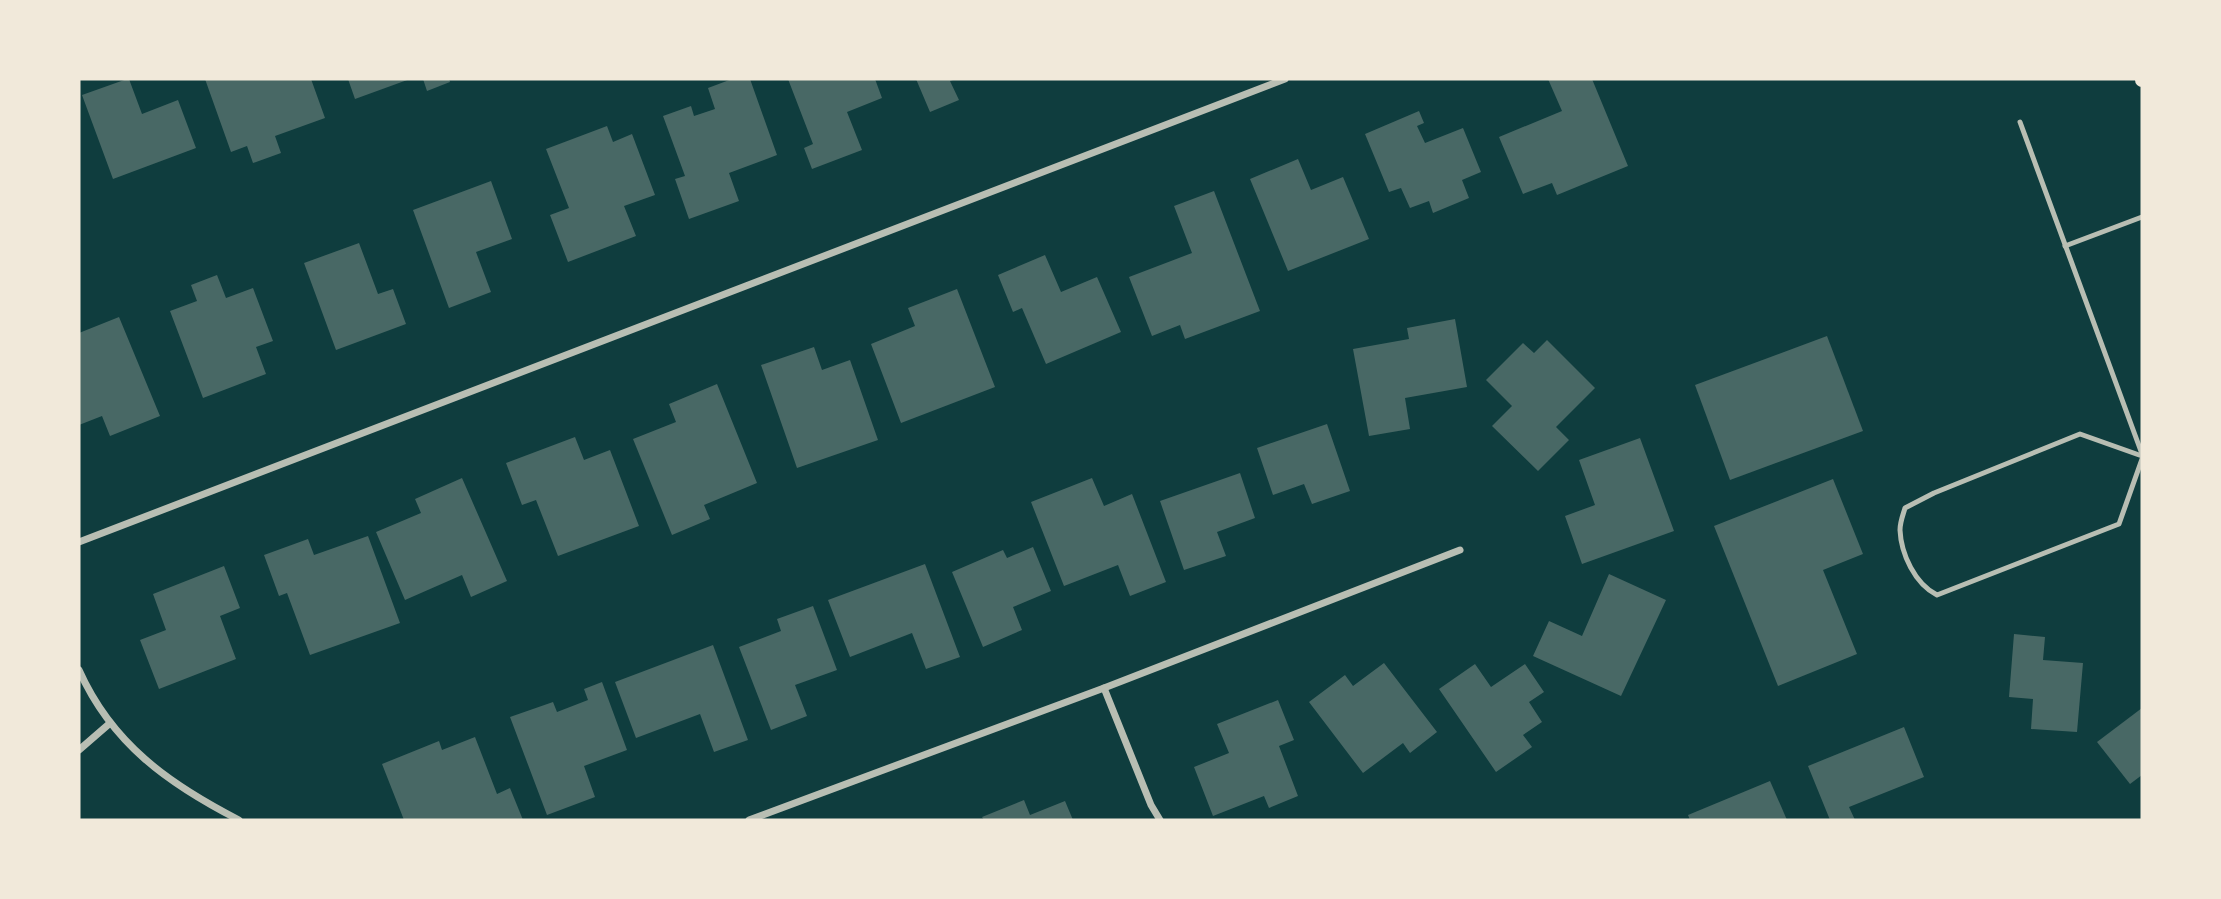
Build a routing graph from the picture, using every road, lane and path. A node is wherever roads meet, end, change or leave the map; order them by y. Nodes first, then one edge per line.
1 (1285, 79) edge
2 (2020, 122) dead end
3 (2142, 217) edge
4 (2066, 246) junction
5 (2142, 456) edge
6 (79, 542) edge
7 (1460, 550) dead end
8 (79, 670) edge
9 (1104, 688) junction
10 (109, 724) junction
11 (79, 750) edge
12 (239, 820) edge
13 (749, 820) edge
14 (1160, 820) edge

1 - 6 street
2 - 4 lane
3 - 4 lane
4 - 5 lane
5 - 5 lane
7 - 9 street
8 - 10 street
9 - 13 street
9 - 14 street
10 - 11 street
10 - 12 street

